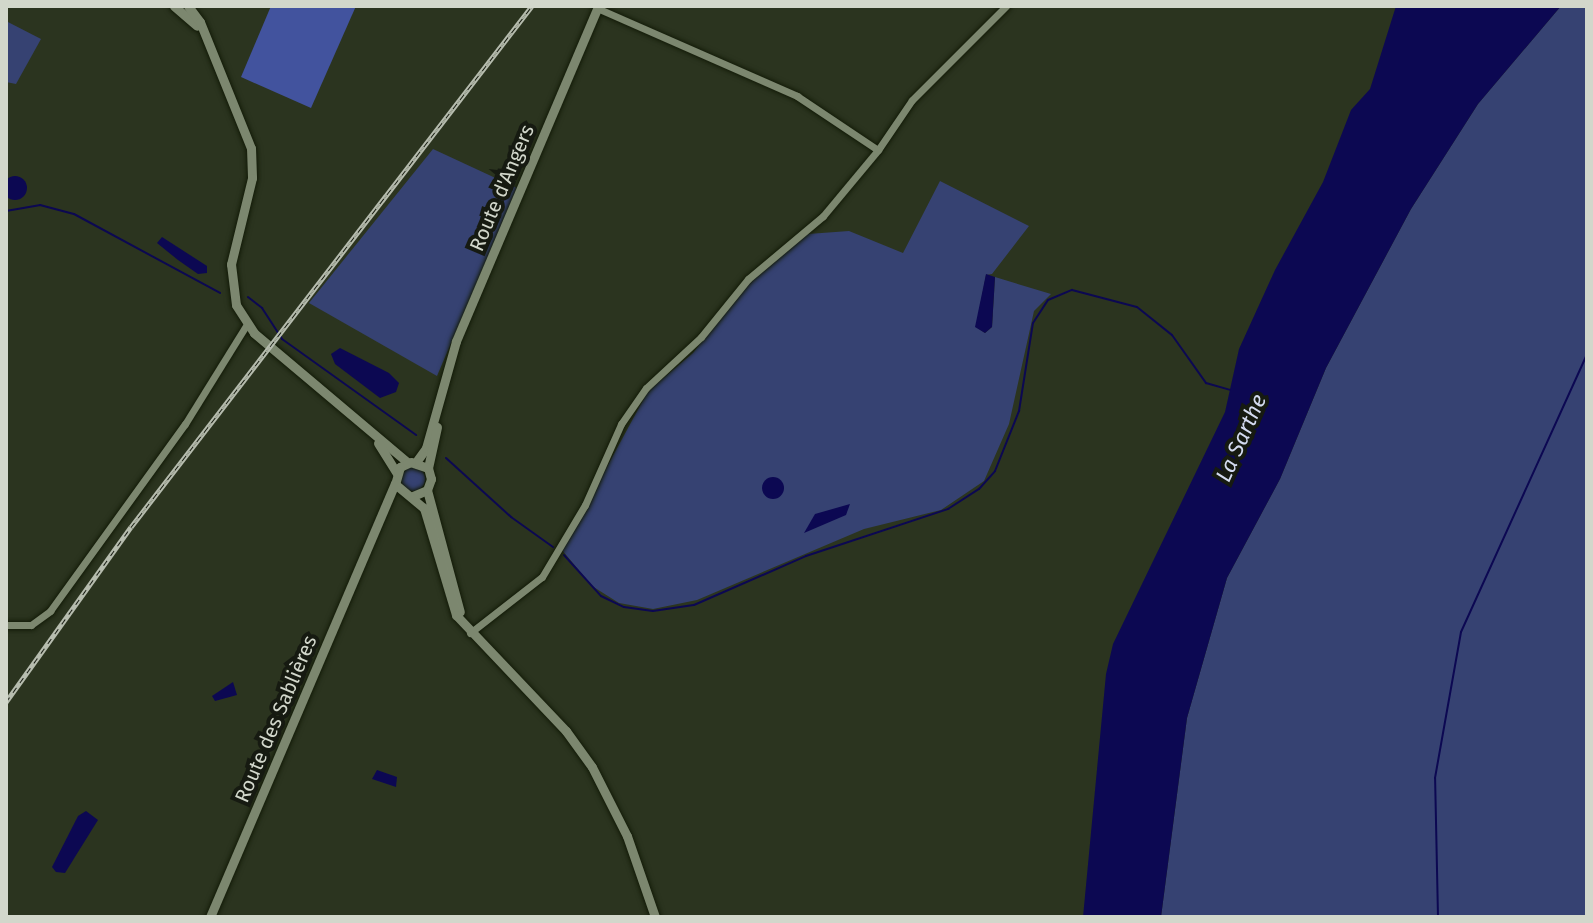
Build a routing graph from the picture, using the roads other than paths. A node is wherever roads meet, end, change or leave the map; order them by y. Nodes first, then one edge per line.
1 (174, 6) edge
2 (188, 6) edge
3 (1006, 6) edge
4 (598, 7) edge
5 (202, 31) junction
6 (879, 149) junction
7 (251, 328) junction
8 (442, 384) junction
9 (361, 421) junction
10 (412, 462) junction
11 (428, 468) junction
12 (396, 479) junction
13 (427, 490) junction
14 (409, 495) junction
15 (375, 534) junction
16 (6, 625) edge
17 (470, 633) junction
18 (210, 917) edge
19 (655, 917) edge

1 - 5 street
2 - 5 street
3 - 6 street
4 - 6 street
4 - 8 street, Route d'Angers
5 - 7 street
6 - 17 street
7 - 9 street
7 - 16 street
8 - 10 street, Route d'Angers
8 - 11 street, Route d'Angers
9 - 10 street
9 - 12 street
10 - 11 street
10 - 12 street
11 - 13 street
12 - 14 street
12 - 15 street, Route des Sablières
13 - 14 street
13 - 17 street
14 - 15 street, Route des Sablières
14 - 17 street
15 - 18 street, Route des Sablières
17 - 19 street

